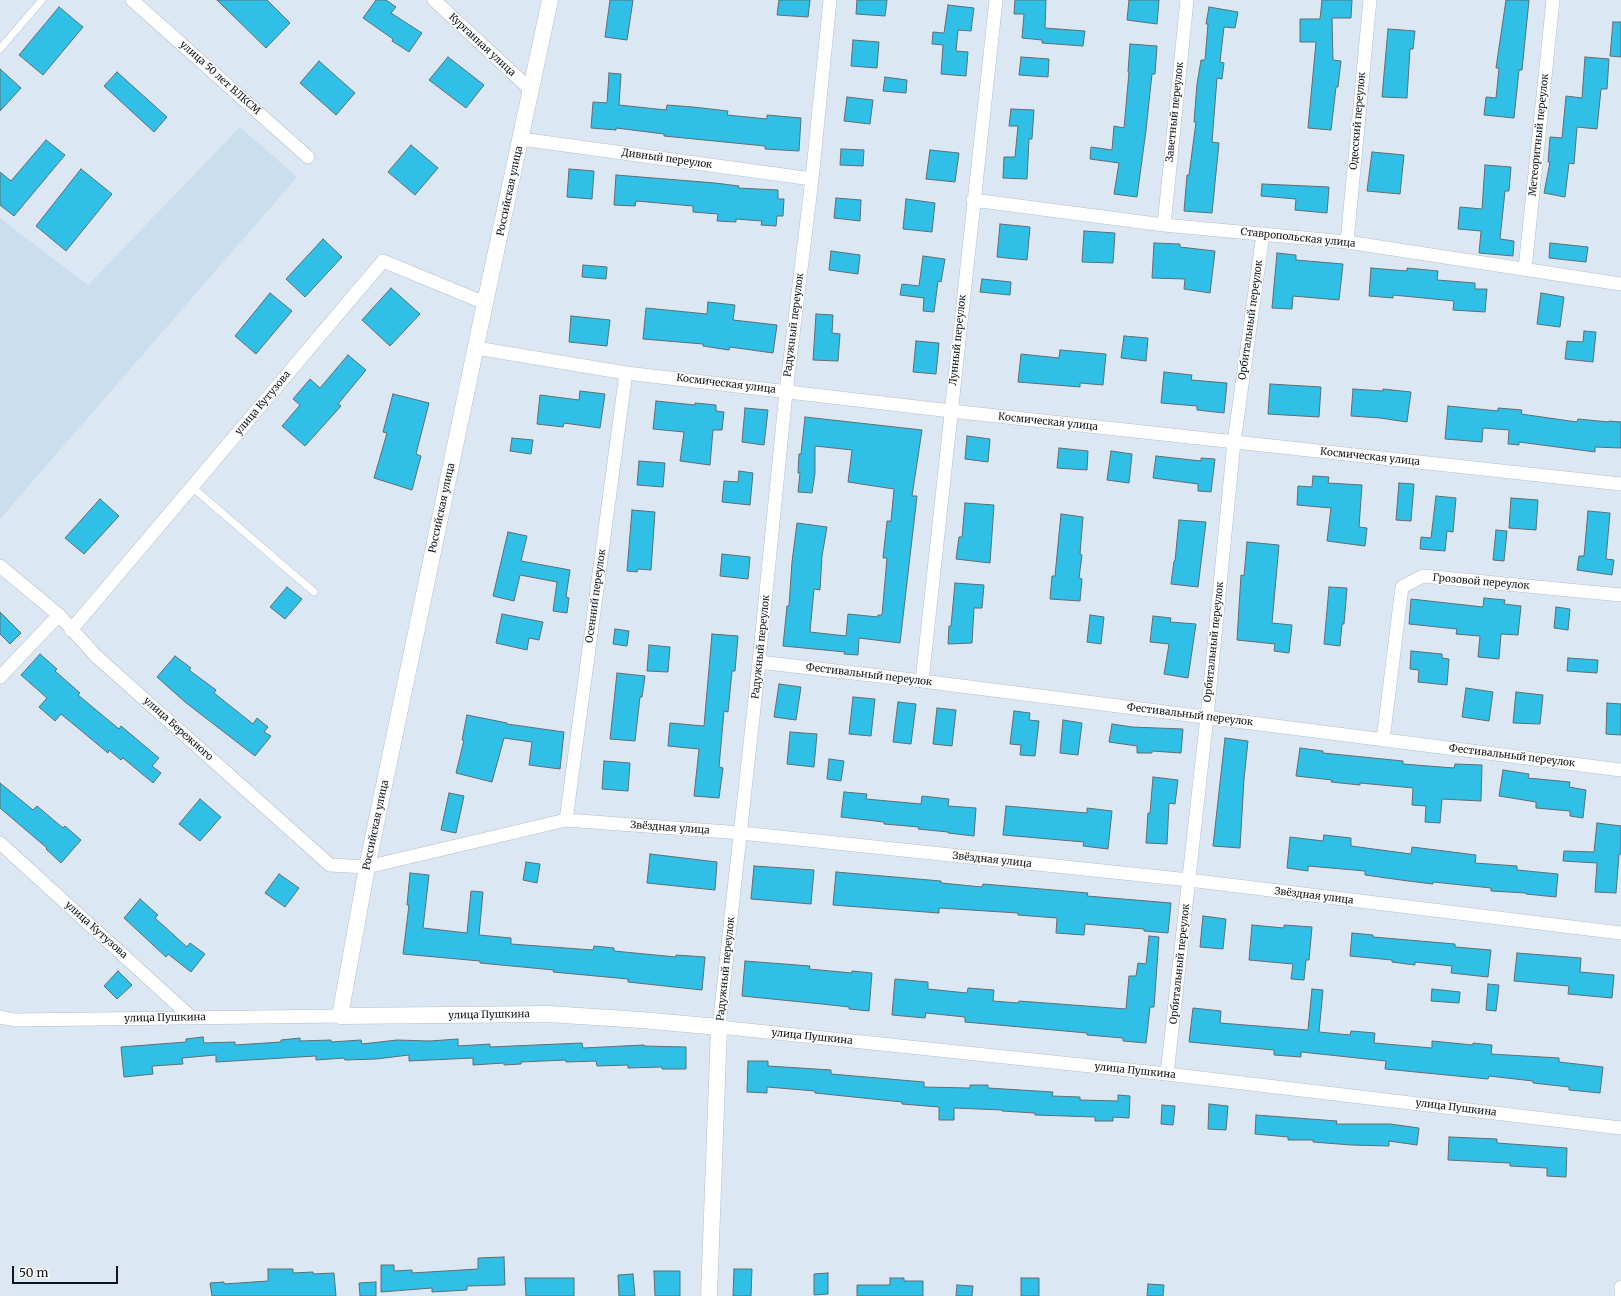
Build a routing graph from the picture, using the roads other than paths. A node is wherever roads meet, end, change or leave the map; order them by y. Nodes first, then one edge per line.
1 (42, 0) edge
2 (132, 0) edge
3 (434, 0) edge
4 (550, 0) edge
5 (830, 0) edge
6 (996, 0) edge
7 (1187, 0) edge
8 (1370, 0) edge
9 (1553, 0) edge
10 (0, 49) edge
11 (530, 90) junction
12 (521, 139) junction
13 (308, 157) dead end
14 (812, 179) junction
15 (973, 200) junction
16 (1164, 225) junction
17 (1263, 234) junction
18 (1347, 242) junction
19 (1525, 270) junction
20 (1621, 284) edge
21 (485, 303) junction
22 (476, 348) junction
23 (626, 373) junction
24 (786, 392) junction
25 (951, 411) junction
26 (1234, 442) junction
27 (1621, 484) edge
28 (192, 487) junction
29 (0, 566) edge
30 (314, 592) dead end
31 (1621, 595) edge
32 (59, 616) junction
33 (71, 630) junction
34 (759, 662) junction
35 (0, 677) edge
36 (922, 681) junction
37 (1207, 717) junction
38 (1383, 740) junction
39 (1621, 770) edge
40 (566, 820) junction
41 (741, 833) junction
42 (0, 843) edge
43 (367, 867) junction
44 (1189, 880) junction
45 (1621, 933) edge
46 (0, 1016) edge
47 (340, 1016) junction
48 (192, 1018) junction
49 (719, 1027) junction
50 (1167, 1074) junction
51 (1621, 1128) edge
52 (1621, 1287) edge
53 (709, 1296) edge
54 (1621, 1296) edge

1 - 10 lane
2 - 13 street, улица 50 лет ВЛКСМ
3 - 11 street, Курганная улица
4 - 11 street, Российская улица
5 - 14 street, Радужный переулок
6 - 15 street, Лунный переулок
7 - 16 street, Заветный переулок
8 - 18 street, Одесский переулок
9 - 19 street, Метеоритный переулок
11 - 12 street, Российская улица
12 - 14 street, Дивный переулок
12 - 21 street, Российская улица
14 - 24 street, Радужный переулок
15 - 16 street, Ставропольская улица
15 - 25 street, Лунный переулок
16 - 17 street, Ставропольская улица
17 - 18 street, Ставропольская улица
17 - 26 street, Орбитальный переулок
18 - 19 street, Ставропольская улица
19 - 20 street, Ставропольская улица
21 - 22 street, Российская улица
21 - 28 street, улица Кутузова
22 - 23 street, Космическая улица
22 - 43 street, Российская улица
23 - 24 street, Космическая улица
23 - 40 street, Осенний переулок
24 - 25 street, Космическая улица
24 - 34 street, Радужный переулок
25 - 26 street, Космическая улица
25 - 36 street, Лунный переулок
26 - 27 street, Космическая улица
26 - 37 street, Орбитальный переулок
28 - 30 lane
28 - 33 street, улица Кутузова
29 - 32 street, улица Бережного
31 - 38 street, Грозовой переулок
32 - 33 street, улица Бережного
32 - 35 street
33 - 43 street, улица Бережного
34 - 36 street, Фестивальный переулок
34 - 41 street, Радужный переулок
36 - 37 street, Фестивальный переулок
37 - 38 street, Фестивальный переулок
37 - 44 street, Орбитальный переулок
38 - 39 street, Фестивальный переулок
40 - 41 street, Звёздная улица
40 - 43 street, Звёздная улица
41 - 44 street, Звёздная улица
41 - 49 street, Радужный переулок
42 - 48 street, улица Кутузова
43 - 47 street, Российская улица
44 - 45 street, Звёздная улица
44 - 50 street, Орбитальный переулок
46 - 48 street, улица Пушкина
47 - 48 street, улица Пушкина
47 - 49 street, улица Пушкина
49 - 50 street, улица Пушкина
49 - 53 street, Радужный переулок
50 - 51 street, улица Пушкина
52 - 54 street

